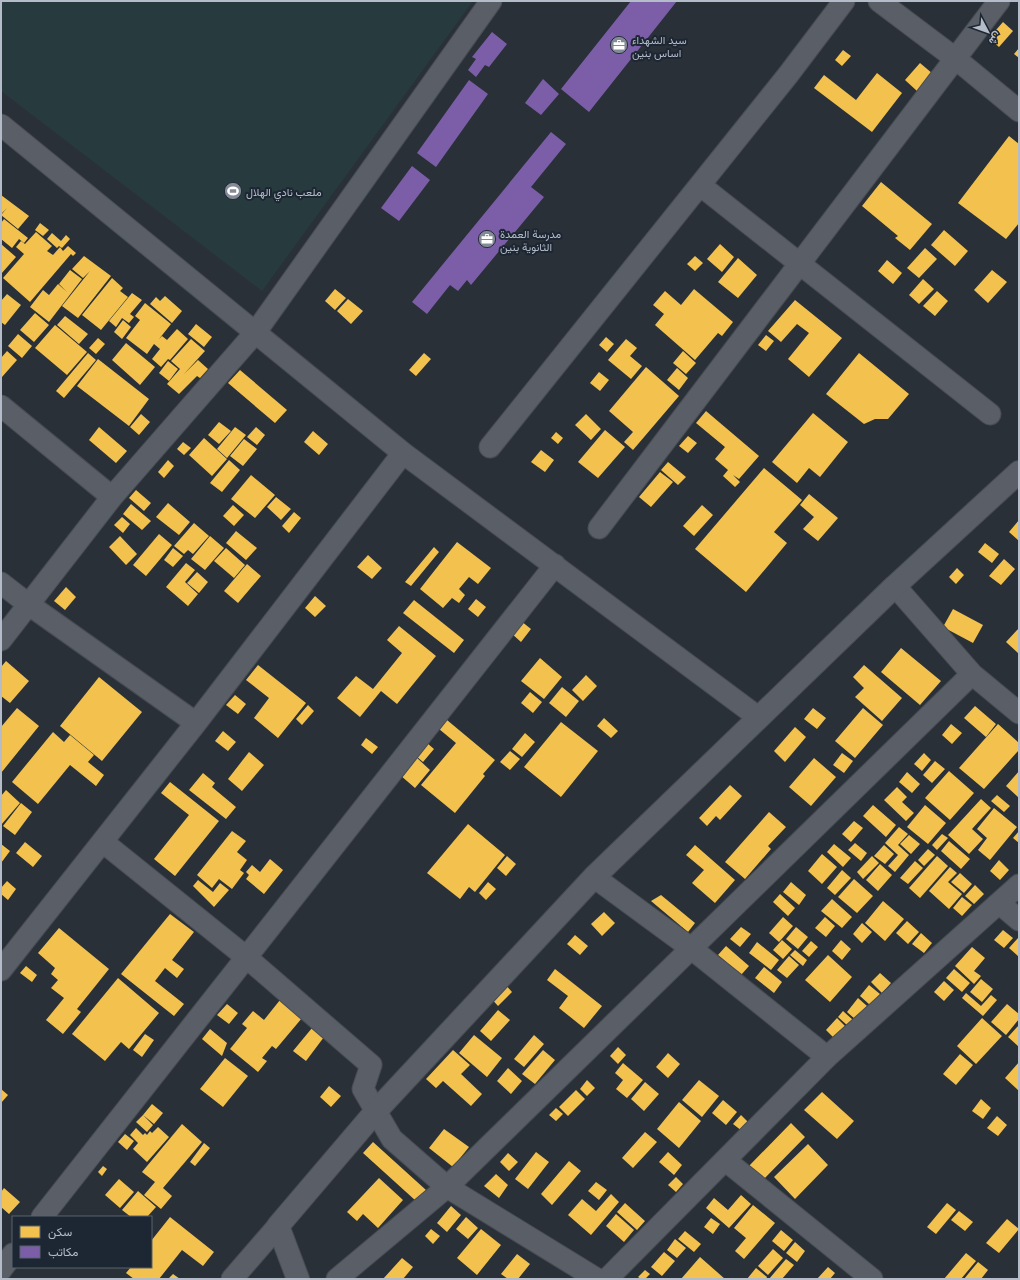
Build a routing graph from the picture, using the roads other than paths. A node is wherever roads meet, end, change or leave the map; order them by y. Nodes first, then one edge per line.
1 (490, 1) edge
2 (844, 1) edge
3 (879, 1) edge
4 (999, 1) edge
5 (956, 59) junction
6 (1019, 111) edge
7 (1, 125) edge
8 (700, 185) junction
9 (800, 265) junction
10 (255, 333) junction
11 (1, 406) edge
12 (990, 414) dead end
13 (490, 447) dead end
14 (403, 453) junction
15 (1019, 472) edge
16 (112, 497) junction
17 (599, 528) dead end
18 (555, 565) junction
19 (1, 583) edge
20 (895, 586) junction
21 (28, 604) junction
22 (1, 640) edge
23 (972, 674) junction
24 (1019, 712) edge
25 (758, 717) junction
26 (196, 723) junction
27 (103, 842) junction
28 (594, 877) junction
29 (1019, 885) edge
30 (999, 903) junction
31 (1019, 920) edge
32 (692, 949) junction
33 (246, 957) junction
34 (1, 970) edge
35 (827, 1057) junction
36 (376, 1111) junction
37 (725, 1160) junction
38 (446, 1187) junction
39 (43, 1216) edge
40 (278, 1226) junction
41 (12, 1255) edge
42 (1, 1270) edge
43 (232, 1279) edge
44 (298, 1279) edge
45 (338, 1279) edge
46 (597, 1279) edge
47 (607, 1279) edge
48 (872, 1279) edge

1 - 10 street
2 - 8 street
3 - 5 street
4 - 5 street
5 - 6 street
5 - 9 street
7 - 10 street
8 - 9 street
8 - 13 street
9 - 12 street
9 - 17 street
10 - 14 street
10 - 16 street
11 - 16 street
14 - 18 street
14 - 26 street
15 - 20 street
16 - 21 street
18 - 25 street
18 - 33 street
19 - 21 street
20 - 23 street
20 - 25 street
21 - 22 street
21 - 26 street
23 - 24 street
23 - 32 street
25 - 28 street
26 - 27 street
27 - 33 street
27 - 34 street
28 - 32 street
28 - 36 street
29 - 30 street
30 - 31 street
30 - 35 street
32 - 35 street
32 - 38 street
33 - 36 street
33 - 39 street
35 - 37 street
36 - 38 street
36 - 40 street
37 - 47 street
37 - 48 street
38 - 45 street
38 - 46 street
40 - 43 street
40 - 44 street
41 - 42 street

